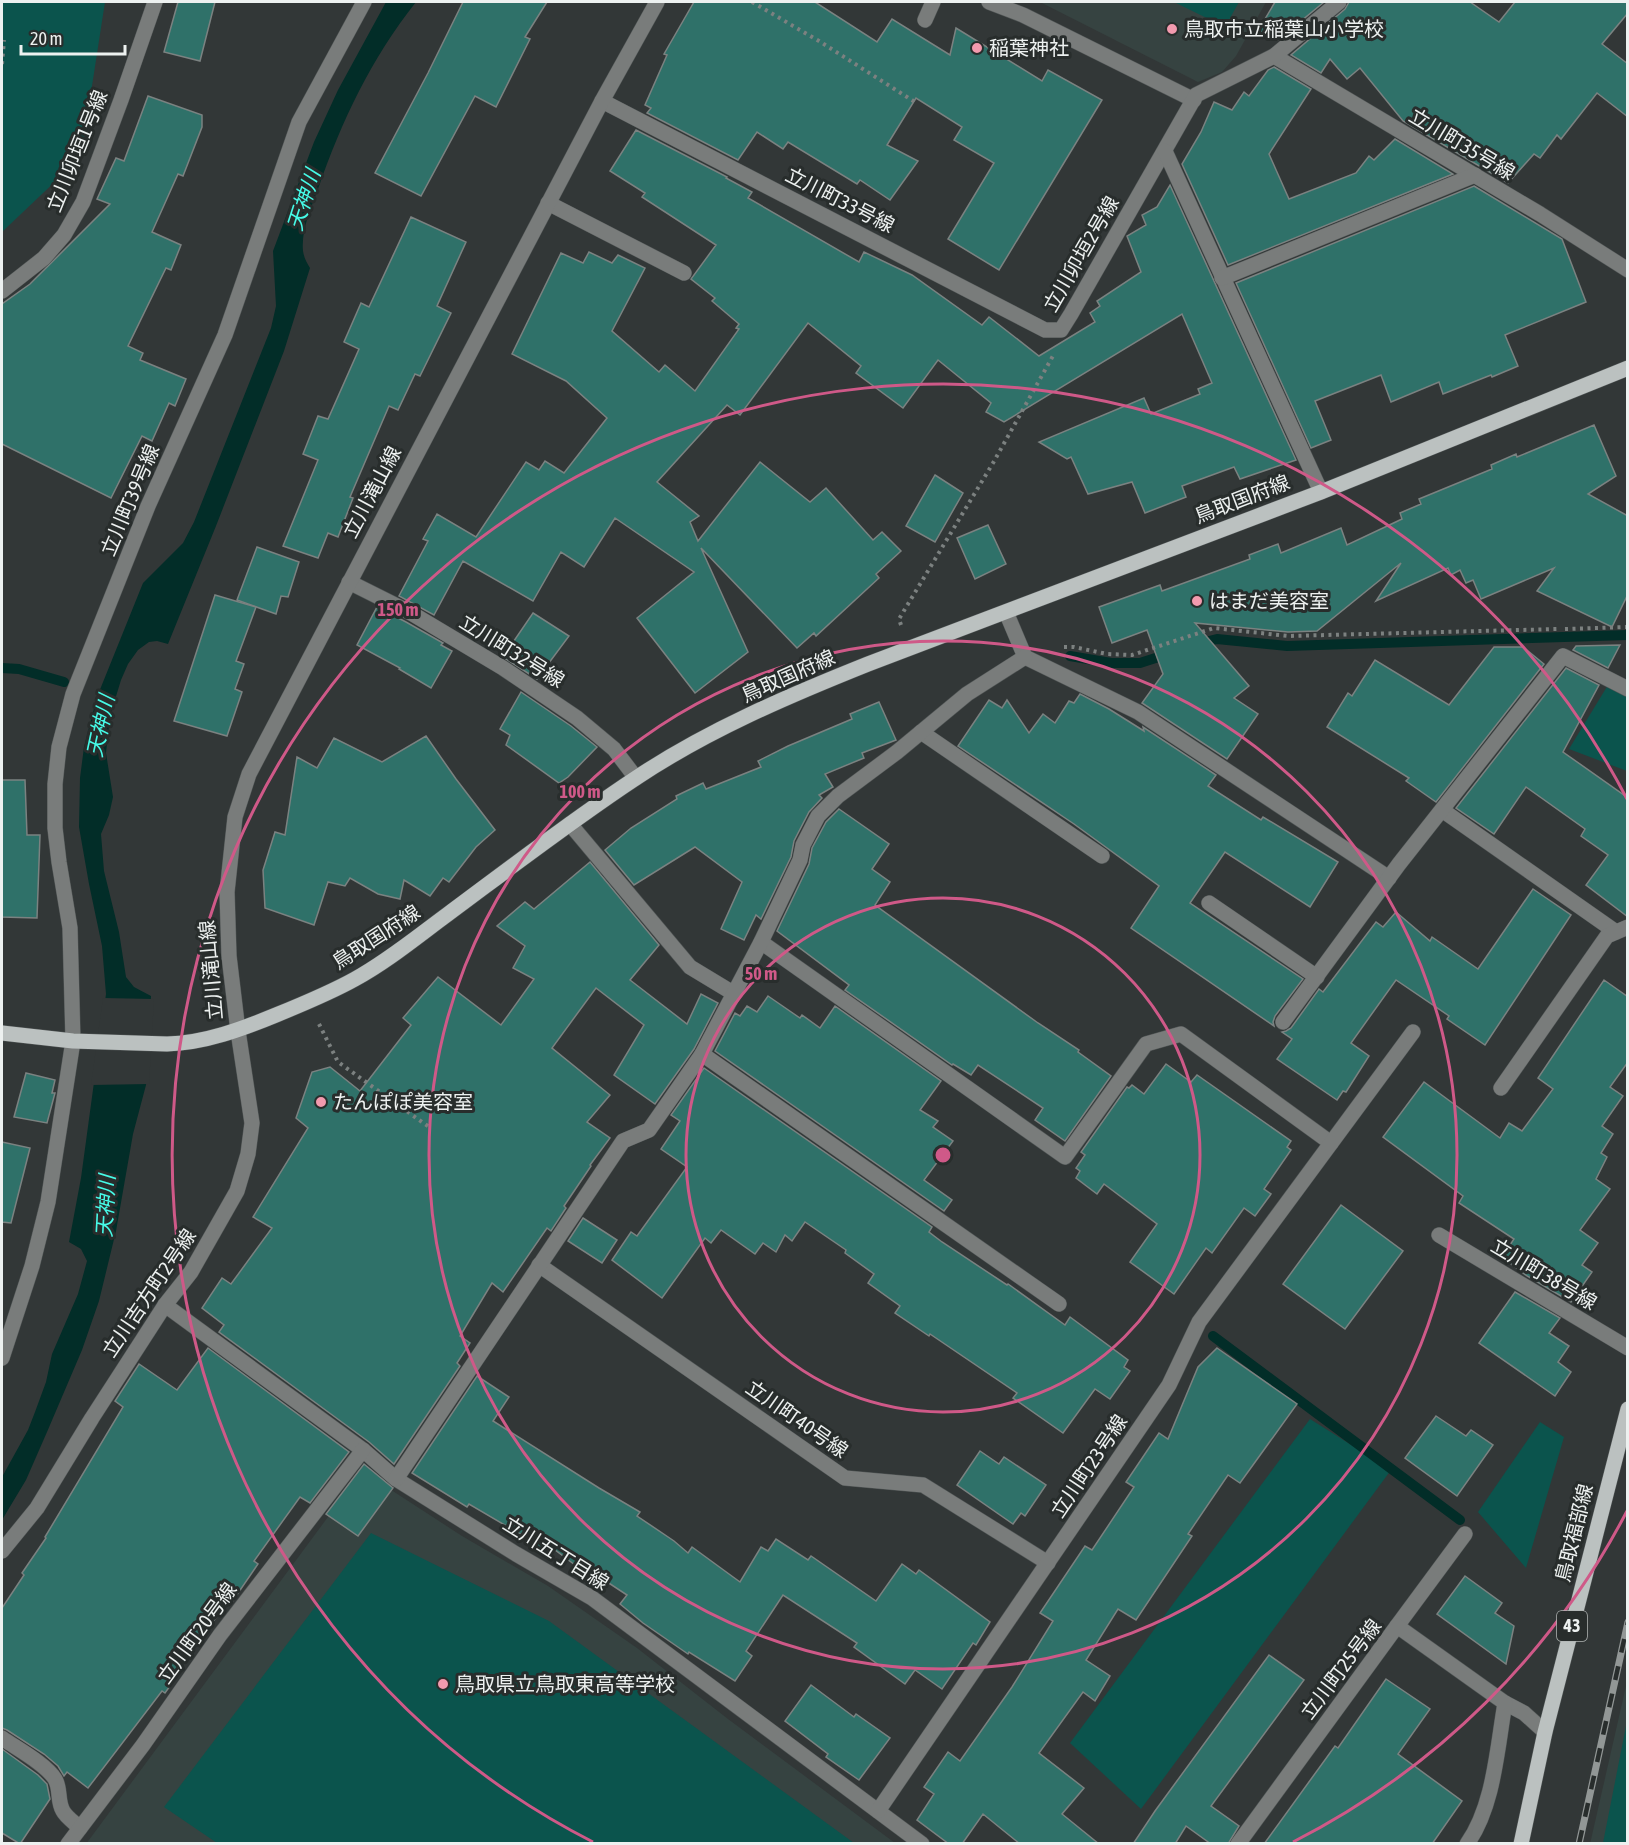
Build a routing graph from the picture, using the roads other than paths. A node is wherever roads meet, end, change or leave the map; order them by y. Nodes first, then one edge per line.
1 (155, 2) edge
2 (364, 2) edge
3 (657, 2) edge
4 (933, 2) edge
5 (988, 2) edge
6 (1339, 2) edge
7 (925, 20) dead end
8 (1274, 56) junction
9 (1194, 100) junction
10 (602, 101) junction
11 (1165, 151) junction
12 (1475, 176) junction
13 (548, 203) junction
14 (1628, 270) edge
15 (684, 273) dead end
16 (1222, 278) junction
17 (2, 291) edge
18 (1061, 330) joint
19 (1628, 368) edge
20 (1320, 492) junction
21 (349, 582) junction
22 (1006, 612) junction
23 (1025, 657) junction
24 (1628, 689) edge
25 (921, 732) junction
26 (636, 778) junction
27 (1442, 810) junction
28 (570, 824) junction
29 (1101, 856) dead end
30 (1389, 878) junction
31 (1209, 903) dead end
32 (1622, 929) edge
33 (761, 942) junction
34 (1317, 976) junction
35 (733, 993) junction
36 (1283, 1022) dead end
37 (238, 1031) junction
38 (1413, 1032) dead end
39 (2, 1033) edge
40 (80, 1041) junction
41 (702, 1054) junction
42 (1501, 1088) dead end
43 (1331, 1143) junction
44 (1438, 1235) dead end
45 (539, 1265) junction
46 (1059, 1304) dead end
47 (165, 1305) junction
48 (1628, 1348) edge
49 (2, 1358) edge
50 (1628, 1409) edge
51 (363, 1450) junction
52 (396, 1479) junction
53 (1465, 1534) dead end
54 (2, 1551) edge
55 (1048, 1563) junction
56 (1397, 1626) junction
57 (1505, 1704) junction
58 (1545, 1732) junction
59 (2, 1738) edge
60 (878, 1811) junction
61 (80, 1827) junction
62 (68, 1844) edge
63 (922, 1844) edge
64 (1239, 1844) edge
65 (1467, 1844) edge
66 (1521, 1844) edge

1 - 17 street, 立川卯垣1号線
2 - 40 street, 立川町39号線
3 - 10 street, 立川滝山線
4 - 7 street
5 - 9 street
6 - 8 street, 立川卯垣2号線
8 - 9 street, 立川卯垣2号線
8 - 12 street, 立川町35号線
9 - 11 street, 立川卯垣2号線
10 - 13 street, 立川滝山線
10 - 18 street, 立川町33号線
11 - 16 street
11 - 18 street, 立川卯垣2号線
12 - 14 street, 立川町35号線
12 - 16 street
13 - 15 street
13 - 21 street, 立川滝山線
16 - 20 street
19 - 20 main road, 鳥取国府線
20 - 22 main road, 鳥取国府線
21 - 26 street, 立川町32号線
21 - 37 street, 立川滝山線
22 - 23 street
22 - 26 main road, 鳥取国府線
23 - 25 street
23 - 30 street
24 - 27 street
25 - 29 street
25 - 33 street
26 - 28 main road, 鳥取国府線
27 - 30 street
27 - 32 street
28 - 35 street
28 - 37 main road, 鳥取国府線
30 - 34 street
31 - 34 street
32 - 42 street
33 - 35 street
33 - 43 street
34 - 36 street
35 - 41 street
37 - 40 main road, 鳥取国府線
37 - 47 street, 立川吉方町2号線
38 - 43 street, 立川町23号線
39 - 40 main road, 鳥取国府線
40 - 49 street, 立川町39号線
41 - 45 street
41 - 46 street
43 - 55 street, 立川町23号線
44 - 48 street, 立川町38号線
45 - 52 street
45 - 55 street, 立川町40号線
47 - 51 street, 立川五丁目線
47 - 54 street, 立川吉方町2号線
50 - 58 main road, 鳥取福部線 / 43
51 - 52 street, 立川五丁目線
51 - 61 street, 立川町20号線
52 - 60 street, 立川五丁目線
53 - 56 street
55 - 60 street, 立川町23号線
56 - 57 street, 立川町25号線
56 - 64 street, 立川町25号線
57 - 58 street, 立川町25号線
57 - 65 street
58 - 66 main road, 鳥取福部線 / 43
59 - 61 street
60 - 63 street, 立川五丁目線
61 - 62 street, 立川町20号線

